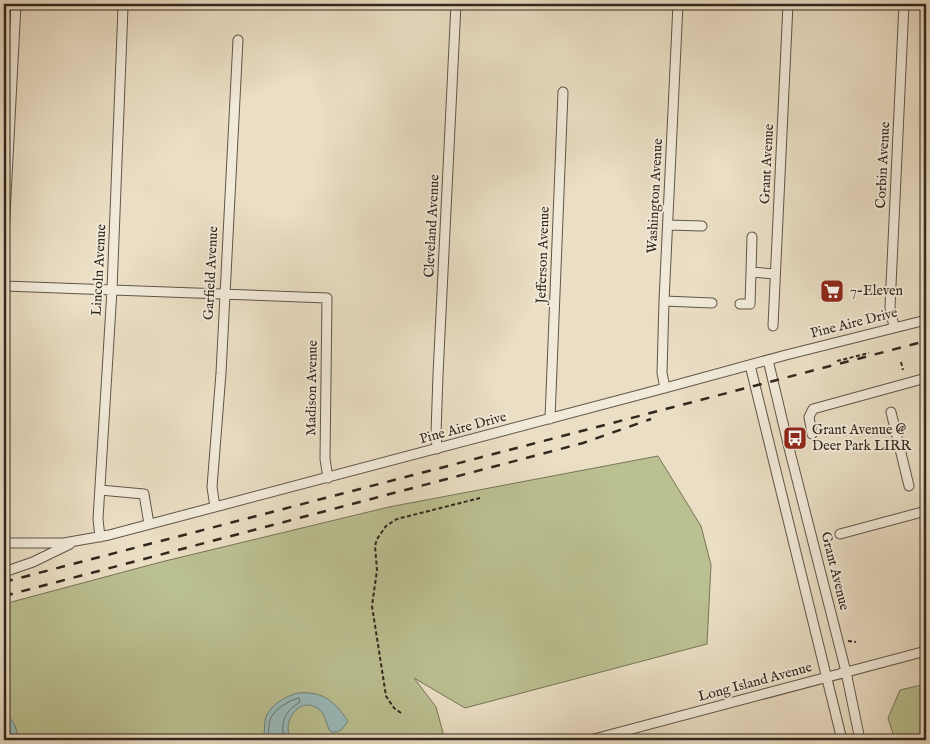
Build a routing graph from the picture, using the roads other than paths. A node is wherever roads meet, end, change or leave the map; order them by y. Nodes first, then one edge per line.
1 (16, 4) edge
2 (122, 4) edge
3 (456, 4) edge
4 (678, 4) edge
5 (788, 4) edge
6 (904, 4) edge
7 (238, 40) dead end
8 (563, 92) dead end
9 (668, 225) junction
10 (702, 226) dead end
11 (4, 234) edge
12 (752, 237) dead end
13 (750, 272) junction
14 (775, 274) junction
15 (4, 286) edge
16 (112, 290) junction
17 (224, 294) junction
18 (664, 301) junction
19 (712, 303) dead end
20 (740, 304) dead end
21 (926, 320) edge
22 (773, 326) dead end
23 (894, 327) junction
24 (768, 360) junction
25 (750, 365) junction
26 (926, 378) edge
27 (665, 388) junction
28 (891, 412) dead end
29 (550, 419) junction
30 (812, 434) dead end
31 (438, 449) junction
32 (328, 478) junction
33 (909, 486) dead end
34 (100, 490) junction
35 (215, 507) junction
36 (926, 511) edge
37 (149, 524) junction
38 (840, 534) dead end
39 (100, 537) junction
40 (75, 542) junction
41 (4, 543) edge
42 (4, 572) edge
43 (926, 651) edge
44 (846, 672) junction
45 (826, 678) junction
46 (590, 740) edge
47 (842, 740) edge
48 (860, 740) edge

1 - 11 street
2 - 16 street, Lincoln Avenue
3 - 31 street, Cleveland Avenue
4 - 9 street, Washington Avenue
5 - 14 street, Grant Avenue
6 - 23 street, Corbin Avenue
7 - 17 street, Garfield Avenue
8 - 29 street, Jefferson Avenue
9 - 10 street
9 - 18 street, Washington Avenue
12 - 13 street
13 - 14 street
13 - 20 street
14 - 22 street, Grant Avenue
15 - 16 street
16 - 17 street
16 - 34 street, Lincoln Avenue
17 - 32 street, Madison Avenue
17 - 35 street, Garfield Avenue
18 - 19 street
18 - 27 street, Washington Avenue
21 - 23 street, Pine Aire Drive
23 - 24 street, Pine Aire Drive
24 - 25 street, Pine Aire Drive
24 - 44 street, Grant Avenue
25 - 27 street, Pine Aire Drive
25 - 45 street
26 - 30 street
27 - 29 street, Pine Aire Drive
28 - 33 street
29 - 31 street, Pine Aire Drive
31 - 32 street, Pine Aire Drive
32 - 35 street, Pine Aire Drive
34 - 37 street
34 - 39 street, Lincoln Avenue
35 - 37 street, Pine Aire Drive
36 - 38 street
37 - 39 street, Pine Aire Drive
39 - 40 street, Pine Aire Drive
40 - 41 street, Pine Aire Drive
40 - 42 street
43 - 44 street, Long Island Avenue
44 - 45 street, Long Island Avenue
44 - 48 street, Grant Avenue
45 - 46 street, Long Island Avenue
45 - 47 street

